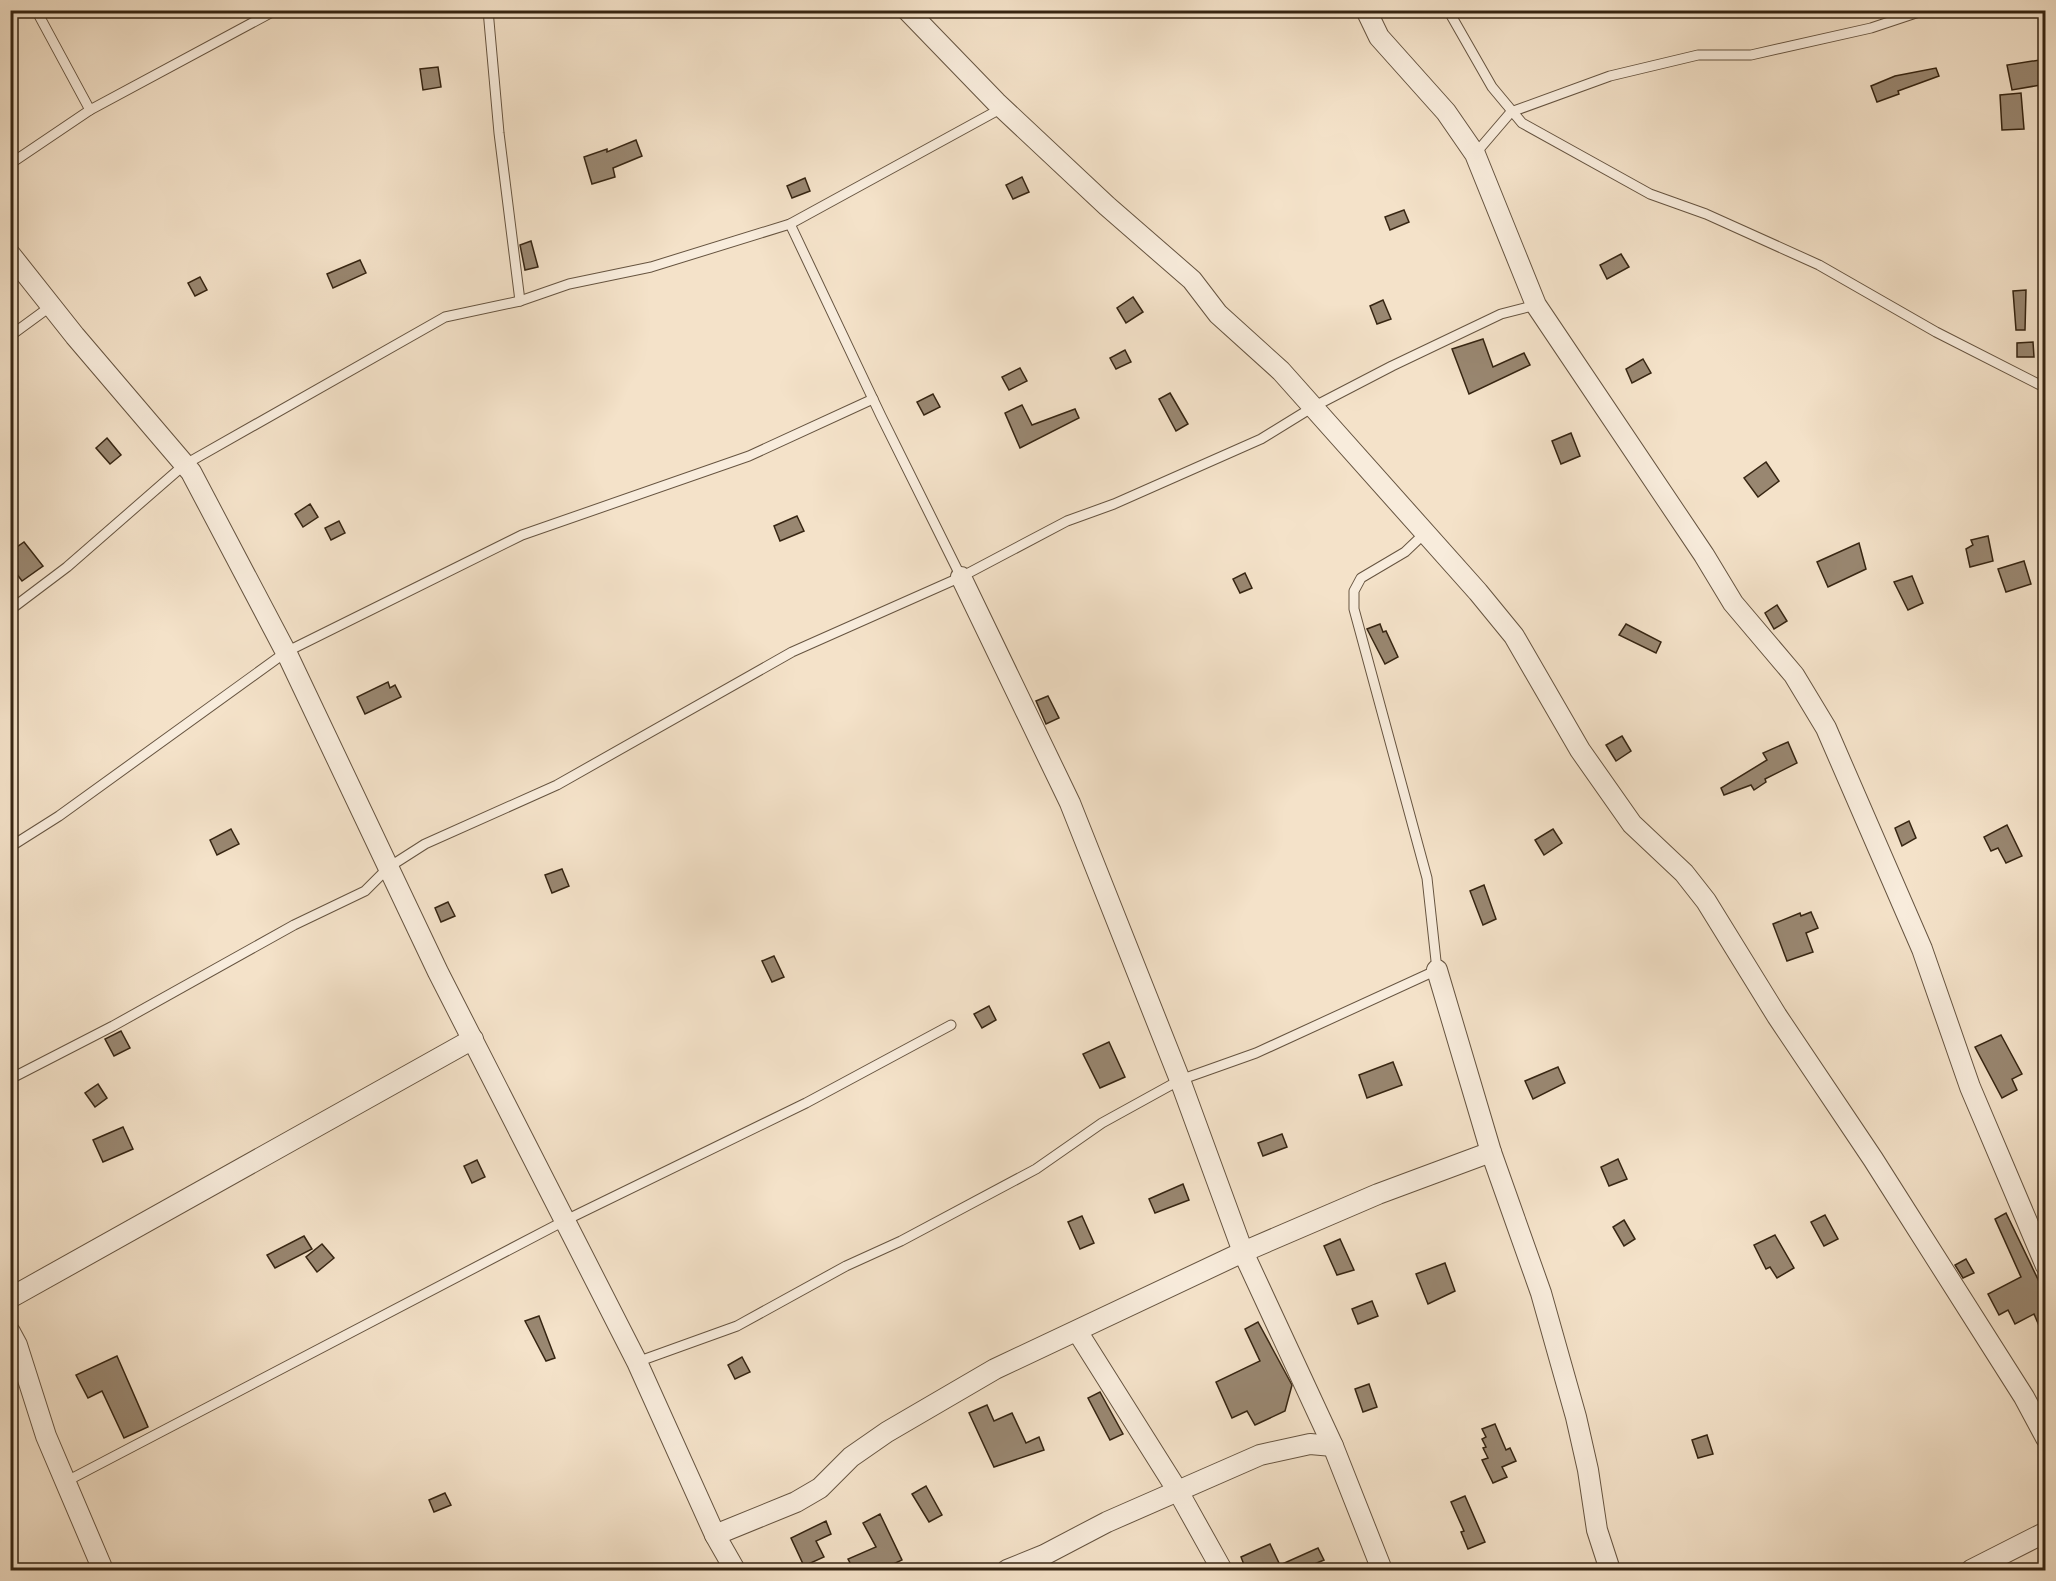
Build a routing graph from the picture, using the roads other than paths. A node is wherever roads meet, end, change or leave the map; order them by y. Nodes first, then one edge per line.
1 (36, 10) edge
2 (276, 10) edge
3 (488, 10) edge
4 (907, 10) edge
5 (1366, 10) edge
6 (1448, 10) edge
7 (1925, 10) edge
8 (1002, 108) junction
9 (90, 110) junction
10 (1511, 112) junction
11 (1475, 154) junction
12 (10, 164) edge
13 (790, 224) junction
14 (10, 254) edge
15 (520, 301) junction
16 (1536, 305) junction
17 (51, 306) junction
18 (10, 336) edge
19 (2046, 388) edge
20 (873, 399) junction
21 (1313, 407) junction
22 (184, 465) junction
23 (1426, 532) junction
24 (961, 577) junction
25 (10, 610) edge
26 (286, 652) junction
27 (10, 847) edge
28 (389, 867) junction
29 (1437, 970) junction
30 (951, 1025) dead end
31 (472, 1039) junction
32 (10, 1079) edge
33 (1180, 1080) junction
34 (1491, 1152) junction
35 (566, 1220) junction
36 (1243, 1252) junction
37 (2046, 1266) edge
38 (10, 1298) edge
39 (1077, 1330) junction
40 (10, 1332) edge
41 (637, 1362) junction
42 (2046, 1438) edge
43 (1333, 1446) junction
44 (64, 1482) junction
45 (1179, 1493) junction
46 (2046, 1532) edge
47 (714, 1535) junction
48 (103, 1570) edge
49 (735, 1570) edge
50 (1007, 1570) edge
51 (1222, 1570) edge
52 (1382, 1570) edge
53 (1610, 1570) edge
54 (1971, 1570) edge

1 - 9 lane
2 - 9 lane
3 - 15 lane
4 - 8 street
5 - 11 street
6 - 10 lane
7 - 10 lane
8 - 13 lane
8 - 21 street
9 - 12 lane
10 - 11 lane
10 - 19 lane
11 - 16 street
13 - 15 lane
13 - 20 lane
14 - 17 street
15 - 22 lane
16 - 21 lane
16 - 37 street
17 - 18 lane
17 - 22 street
20 - 24 lane
20 - 26 lane
21 - 23 street
21 - 24 lane
22 - 25 lane
22 - 26 street
23 - 29 lane
23 - 42 street
24 - 28 lane
24 - 33 street
26 - 27 lane
26 - 28 street
28 - 31 street
28 - 32 lane
29 - 33 lane
29 - 34 street
30 - 35 lane
31 - 35 street
31 - 38 street
33 - 36 street
33 - 41 lane
34 - 36 street
34 - 53 street
35 - 41 street
35 - 44 lane
36 - 39 street
36 - 43 street
39 - 45 street
39 - 47 street
40 - 44 street
41 - 47 street
43 - 45 street
43 - 52 street
44 - 48 street
45 - 50 street
45 - 51 street
46 - 54 street
47 - 49 street

